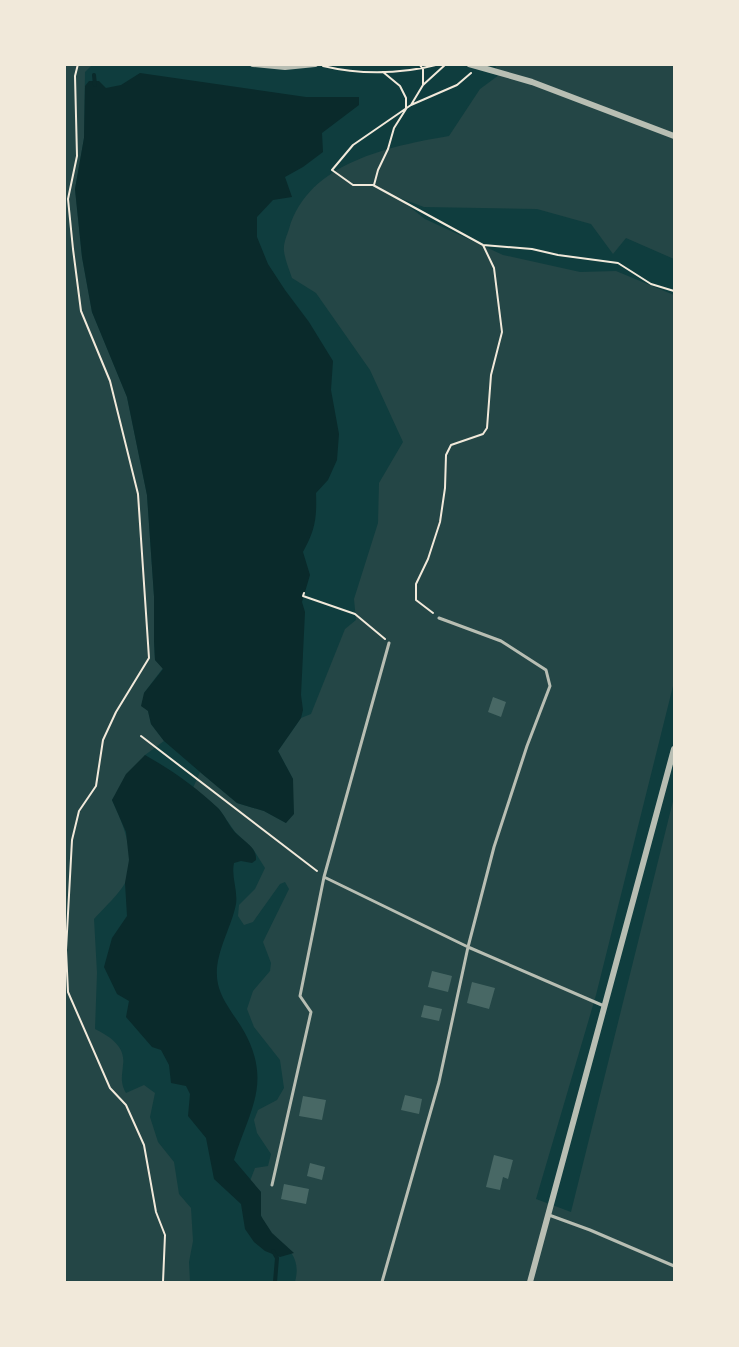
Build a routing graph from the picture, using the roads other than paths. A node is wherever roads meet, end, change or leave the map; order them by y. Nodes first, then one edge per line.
1 (253, 64) edge
2 (316, 64) edge
3 (469, 64) edge
4 (479, 66) edge
5 (675, 136) edge
6 (439, 618) road end
7 (389, 643) road end
8 (675, 749) edge
9 (324, 877) junction
10 (468, 947) junction
11 (605, 1007) junction
12 (272, 1185) dead end
13 (547, 1214) junction
14 (675, 1266) edge
15 (382, 1282) edge
16 (530, 1282) edge

1 - 2 street
3 - 4 street
4 - 5 street
6 - 10 lane
7 - 9 lane
8 - 11 street
9 - 10 lane
9 - 12 lane
10 - 11 lane
10 - 15 lane
11 - 13 street
13 - 14 lane
13 - 16 street

